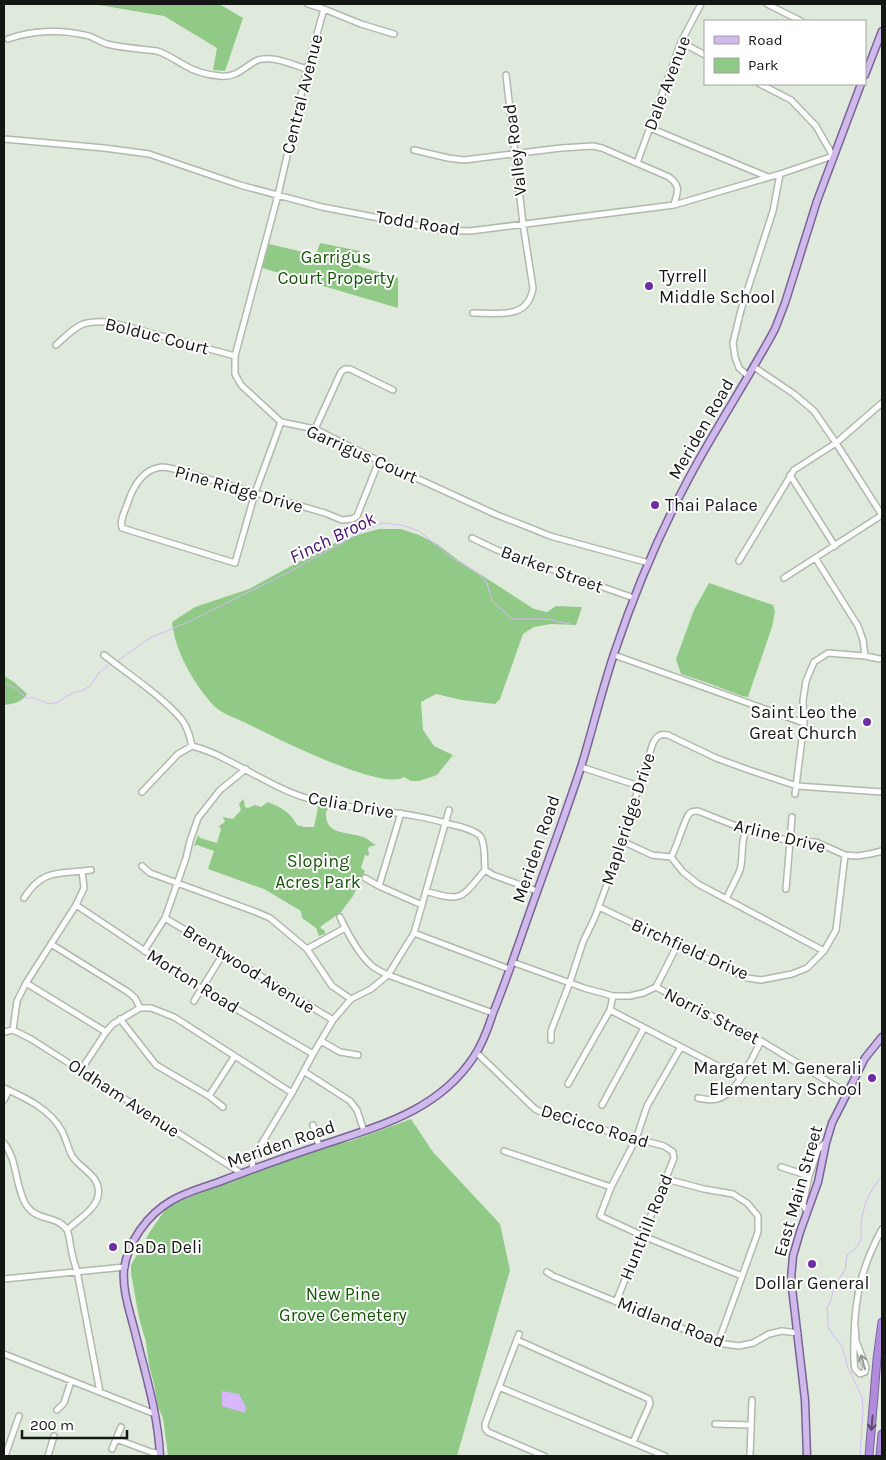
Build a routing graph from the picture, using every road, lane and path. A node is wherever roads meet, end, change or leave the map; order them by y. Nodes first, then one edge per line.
1 (308, 4) edge
2 (701, 4) edge
3 (767, 4) edge
4 (324, 9) junction
5 (799, 20) edge
6 (882, 31) edge
7 (394, 34) dead end
8 (8, 39) dead end
9 (681, 42) junction
10 (704, 54) edge
11 (866, 54) edge
12 (872, 57) junction
13 (307, 69) junction
14 (866, 72) edge
15 (506, 75) dead end
16 (762, 85) edge
17 (861, 85) edge
18 (650, 128) junction
19 (4, 139) edge
20 (414, 150) dead end
21 (516, 154) junction
22 (833, 156) junction
23 (637, 163) junction
24 (780, 174) junction
25 (768, 177) junction
26 (278, 195) junction
27 (674, 205) junction
28 (524, 224) junction
29 (473, 313) dead end
30 (56, 345) dead end
31 (235, 356) junction
32 (754, 367) junction
33 (748, 376) junction
34 (393, 390) dead end
35 (882, 403) edge
36 (282, 422) junction
37 (315, 429) junction
38 (836, 443) junction
39 (379, 461) junction
40 (790, 475) junction
41 (255, 493) junction
42 (882, 515) edge
43 (472, 538) dead end
44 (835, 546) junction
45 (816, 559) junction
46 (739, 561) dead end
47 (649, 563) junction
48 (784, 578) dead end
49 (634, 598) junction
50 (614, 655) junction
51 (104, 656) dead end
52 (865, 656) junction
53 (880, 659) dead end
54 (804, 722) junction
55 (192, 746) junction
56 (581, 767) junction
57 (246, 769) junction
58 (638, 786) junction
59 (797, 786) junction
60 (142, 792) dead end
61 (882, 792) edge
62 (795, 794) dead end
63 (449, 810) dead end
64 (400, 813) junction
65 (792, 817) dead end
66 (445, 822) junction
67 (746, 830) junction
68 (622, 841) junction
69 (790, 842) junction
70 (882, 851) edge
71 (845, 855) junction
72 (671, 857) junction
73 (142, 866) dead end
74 (91, 870) dead end
75 (485, 870) junction
76 (82, 871) junction
77 (365, 878) dead end
78 (177, 884) junction
79 (379, 886) junction
80 (786, 889) dead end
81 (426, 891) junction
82 (537, 891) junction
83 (24, 898) dead end
84 (726, 899) junction
85 (76, 905) junction
86 (422, 905) junction
87 (598, 907) junction
88 (340, 917) dead end
89 (166, 918) junction
90 (345, 928) junction
91 (414, 933) junction
92 (51, 944) junction
93 (678, 944) junction
94 (307, 949) junction
95 (144, 951) junction
96 (824, 951) junction
97 (223, 954) junction
98 (512, 962) junction
99 (509, 970) junction
100 (388, 975) junction
101 (570, 982) junction
102 (26, 983) junction
103 (656, 987) junction
104 (202, 989) junction
105 (613, 996) junction
106 (351, 999) junction
107 (194, 1001) dead end
108 (140, 1008) junction
109 (610, 1010) junction
110 (493, 1014) junction
111 (120, 1019) junction
112 (333, 1020) junction
113 (644, 1028) junction
114 (13, 1030) junction
115 (4, 1032) edge
116 (106, 1032) junction
117 (882, 1037) edge
118 (551, 1040) dead end
119 (321, 1041) junction
120 (761, 1041) junction
121 (681, 1046) junction
122 (477, 1053) junction
123 (313, 1054) junction
124 (358, 1055) dead end
125 (234, 1057) junction
126 (81, 1070) junction
127 (305, 1072) junction
128 (741, 1078) junction
129 (568, 1084) dead end
130 (6, 1089) edge
131 (847, 1093) junction
132 (292, 1094) junction
133 (209, 1096) junction
134 (698, 1098) dead end
135 (4, 1100) edge
136 (602, 1105) dead end
137 (223, 1107) dead end
138 (313, 1125) dead end
139 (364, 1131) junction
140 (636, 1139) junction
141 (827, 1142) junction
142 (4, 1143) edge
143 (319, 1146) junction
144 (504, 1151) dead end
145 (673, 1152) joint
146 (781, 1166) dead end
147 (252, 1169) junction
148 (241, 1173) junction
149 (810, 1176) junction
150 (666, 1179) junction
151 (611, 1187) junction
152 (807, 1212) junction
153 (882, 1229) edge
154 (67, 1230) junction
155 (643, 1236) junction
156 (124, 1267) junction
157 (77, 1271) junction
158 (547, 1272) dead end
159 (742, 1276) junction
160 (4, 1279) edge
161 (616, 1302) junction
162 (882, 1322) edge
163 (854, 1326) junction
164 (798, 1333) junction
165 (518, 1334) dead end
166 (517, 1340) junction
167 (718, 1343) junction
168 (4, 1354) edge
169 (71, 1381) junction
170 (499, 1387) junction
171 (100, 1392) junction
172 (752, 1400) dead end
173 (57, 1410) dead end
174 (155, 1414) junction
175 (19, 1416) dead end
176 (715, 1424) dead end
177 (751, 1424) junction
178 (121, 1427) dead end
179 (882, 1434) edge
180 (54, 1436) dead end
181 (116, 1439) junction
182 (633, 1442) junction
183 (112, 1449) dead end
184 (159, 1455) edge
185 (6, 1456) edge
186 (48, 1456) edge
187 (544, 1456) edge
188 (665, 1456) edge
189 (750, 1456) edge
190 (807, 1456) edge
191 (869, 1456) edge
192 (880, 1456) edge

1 - 4 street, Central Avenue
2 - 9 street, Dale Avenue
3 - 5 street
4 - 7 street
4 - 13 street, Central Avenue
6 - 12 main road
8 - 13 street
9 - 10 street
9 - 18 street, Dale Avenue
11 - 12 street
12 - 14 main road
13 - 26 street, Central Avenue
15 - 21 street, Valley Road
16 - 22 street
17 - 22 main road, Meriden Road
18 - 23 street, Dale Avenue
18 - 25 street
19 - 26 street, Todd Road
20 - 21 street
21 - 23 street
21 - 28 street, Valley Road
22 - 24 street, Todd Road
22 - 32 main road, Meriden Road
23 - 27 street
24 - 25 street, Todd Road
24 - 33 street
25 - 27 street, Todd Road
26 - 28 street, Todd Road
26 - 31 street, Garrigus Court
27 - 28 street, Todd Road
28 - 29 street, Valley Road
30 - 31 street, Bolduc Court
31 - 36 street, Garrigus Court
32 - 33 main road, Meriden Road
32 - 38 street
33 - 47 main road, Meriden Road
34 - 37 street
35 - 38 street
36 - 37 street, Garrigus Court
36 - 41 street
37 - 39 street, Garrigus Court
38 - 40 street
38 - 42 street
39 - 41 street, Pine Ridge Drive
39 - 47 street, Garrigus Court
40 - 44 street
40 - 46 street
41 - 41 street, Pine Ridge Drive
42 - 44 street
43 - 49 street, Barker Street
44 - 45 street
45 - 48 street
45 - 52 street
47 - 49 main road, Meriden Road
49 - 50 main road, Meriden Road
50 - 54 street
50 - 56 main road, Meriden Road
51 - 55 street
52 - 53 street
52 - 54 street
54 - 59 street
55 - 57 street, Celia Drive
55 - 60 street
56 - 58 street
56 - 82 main road, Meriden Road
57 - 64 street, Celia Drive
57 - 78 street
58 - 59 street, Mapleridge Drive
58 - 68 street, Mapleridge Drive
59 - 61 street, Mapleridge Drive
59 - 62 street
63 - 66 street
64 - 66 street, Celia Drive
64 - 79 street
65 - 69 street
66 - 75 street, Celia Drive
66 - 81 street
67 - 69 street, Arline Drive
67 - 72 street, Arline Drive
67 - 84 street
68 - 72 street
68 - 87 street, Mapleridge Drive
69 - 71 street, Arline Drive
69 - 80 street
70 - 71 street, Arline Drive
71 - 96 street, Birchfield Drive
72 - 84 street
73 - 78 street
74 - 76 street
75 - 81 street
75 - 82 street
76 - 83 street
76 - 85 street
77 - 79 street
78 - 89 street
78 - 94 street
79 - 86 street
81 - 86 street
82 - 98 main road, Meriden Road
84 - 96 street
85 - 92 street
85 - 95 street, Morton Road
86 - 91 street
87 - 93 street, Birchfield Drive
87 - 101 street, Mapleridge Drive
88 - 90 street
89 - 95 street
89 - 97 street, Brentwood Avenue
90 - 94 street
90 - 100 street
91 - 99 street
91 - 100 street
92 - 102 street
92 - 108 street
93 - 96 street, Birchfield Drive
93 - 103 street
94 - 106 street
95 - 104 street, Morton Road
97 - 104 street
97 - 112 street, Brentwood Avenue
98 - 99 main road, Meriden Road
98 - 101 street, Norris Street
99 - 110 main road, Meriden Road
100 - 106 street
100 - 110 street
101 - 105 street, Norris Street
101 - 118 street, Mapleridge Drive
102 - 114 street
102 - 116 street
103 - 105 street, Norris Street
103 - 120 street, Norris Street
104 - 107 street
104 - 123 street, Morton Road
105 - 109 street
106 - 112 street
108 - 111 street
108 - 125 street
109 - 113 street
109 - 129 street
110 - 122 main road, Meriden Road
111 - 116 street
111 - 133 street
112 - 119 street
113 - 121 street
113 - 136 street
114 - 115 street
114 - 126 street, Oldham Avenue
116 - 126 street
117 - 131 main road, East Main Street
119 - 123 street
119 - 124 street
120 - 128 street
120 - 131 street, Norris Street
121 - 128 street
121 - 140 street
122 - 139 main road, Meriden Road
122 - 140 street, DeCicco Road
123 - 127 street
125 - 132 street
125 - 133 street
126 - 148 street, Oldham Avenue
127 - 132 street
127 - 139 street
128 - 134 street
130 - 135 street
130 - 154 street
131 - 141 main road, East Main Street
132 - 147 street
133 - 137 street
138 - 143 street
139 - 143 main road, Meriden Road
140 - 145 street, DeCicco Road
140 - 151 street
141 - 149 street
141 - 152 main road, East Main Street
142 - 154 street
143 - 147 main road, Meriden Road
144 - 151 street
145 - 150 street, Hunthill Road
146 - 149 street
147 - 148 main road, Meriden Road
148 - 156 main road, Meriden Road
149 - 152 street
150 - 155 street, Hunthill Road
150 - 159 street
151 - 155 street
152 - 164 main road, East Main Street
153 - 163 street
154 - 157 street
155 - 159 street
155 - 161 street, Hunthill Road
156 - 157 street
156 - 174 main road, Meriden Road
157 - 160 street
157 - 171 street
158 - 161 street, Midland Road
159 - 167 street
161 - 167 street, Midland Road
162 -> 191 highway
163 -> 163 street
164 - 167 street, Midland Road
164 - 190 main road, East Main Street
165 - 166 street
166 - 170 street
166 - 182 street
168 - 169 street
169 - 171 street
169 - 173 street
170 - 182 street
170 - 187 street
171 - 174 street
172 - 177 street
174 - 184 main road, Meriden Road
175 - 185 street
176 - 177 street
177 - 189 street
178 - 181 street
179 - 192 highway
180 - 186 street
181 - 183 street
181 - 184 street
182 - 188 street

